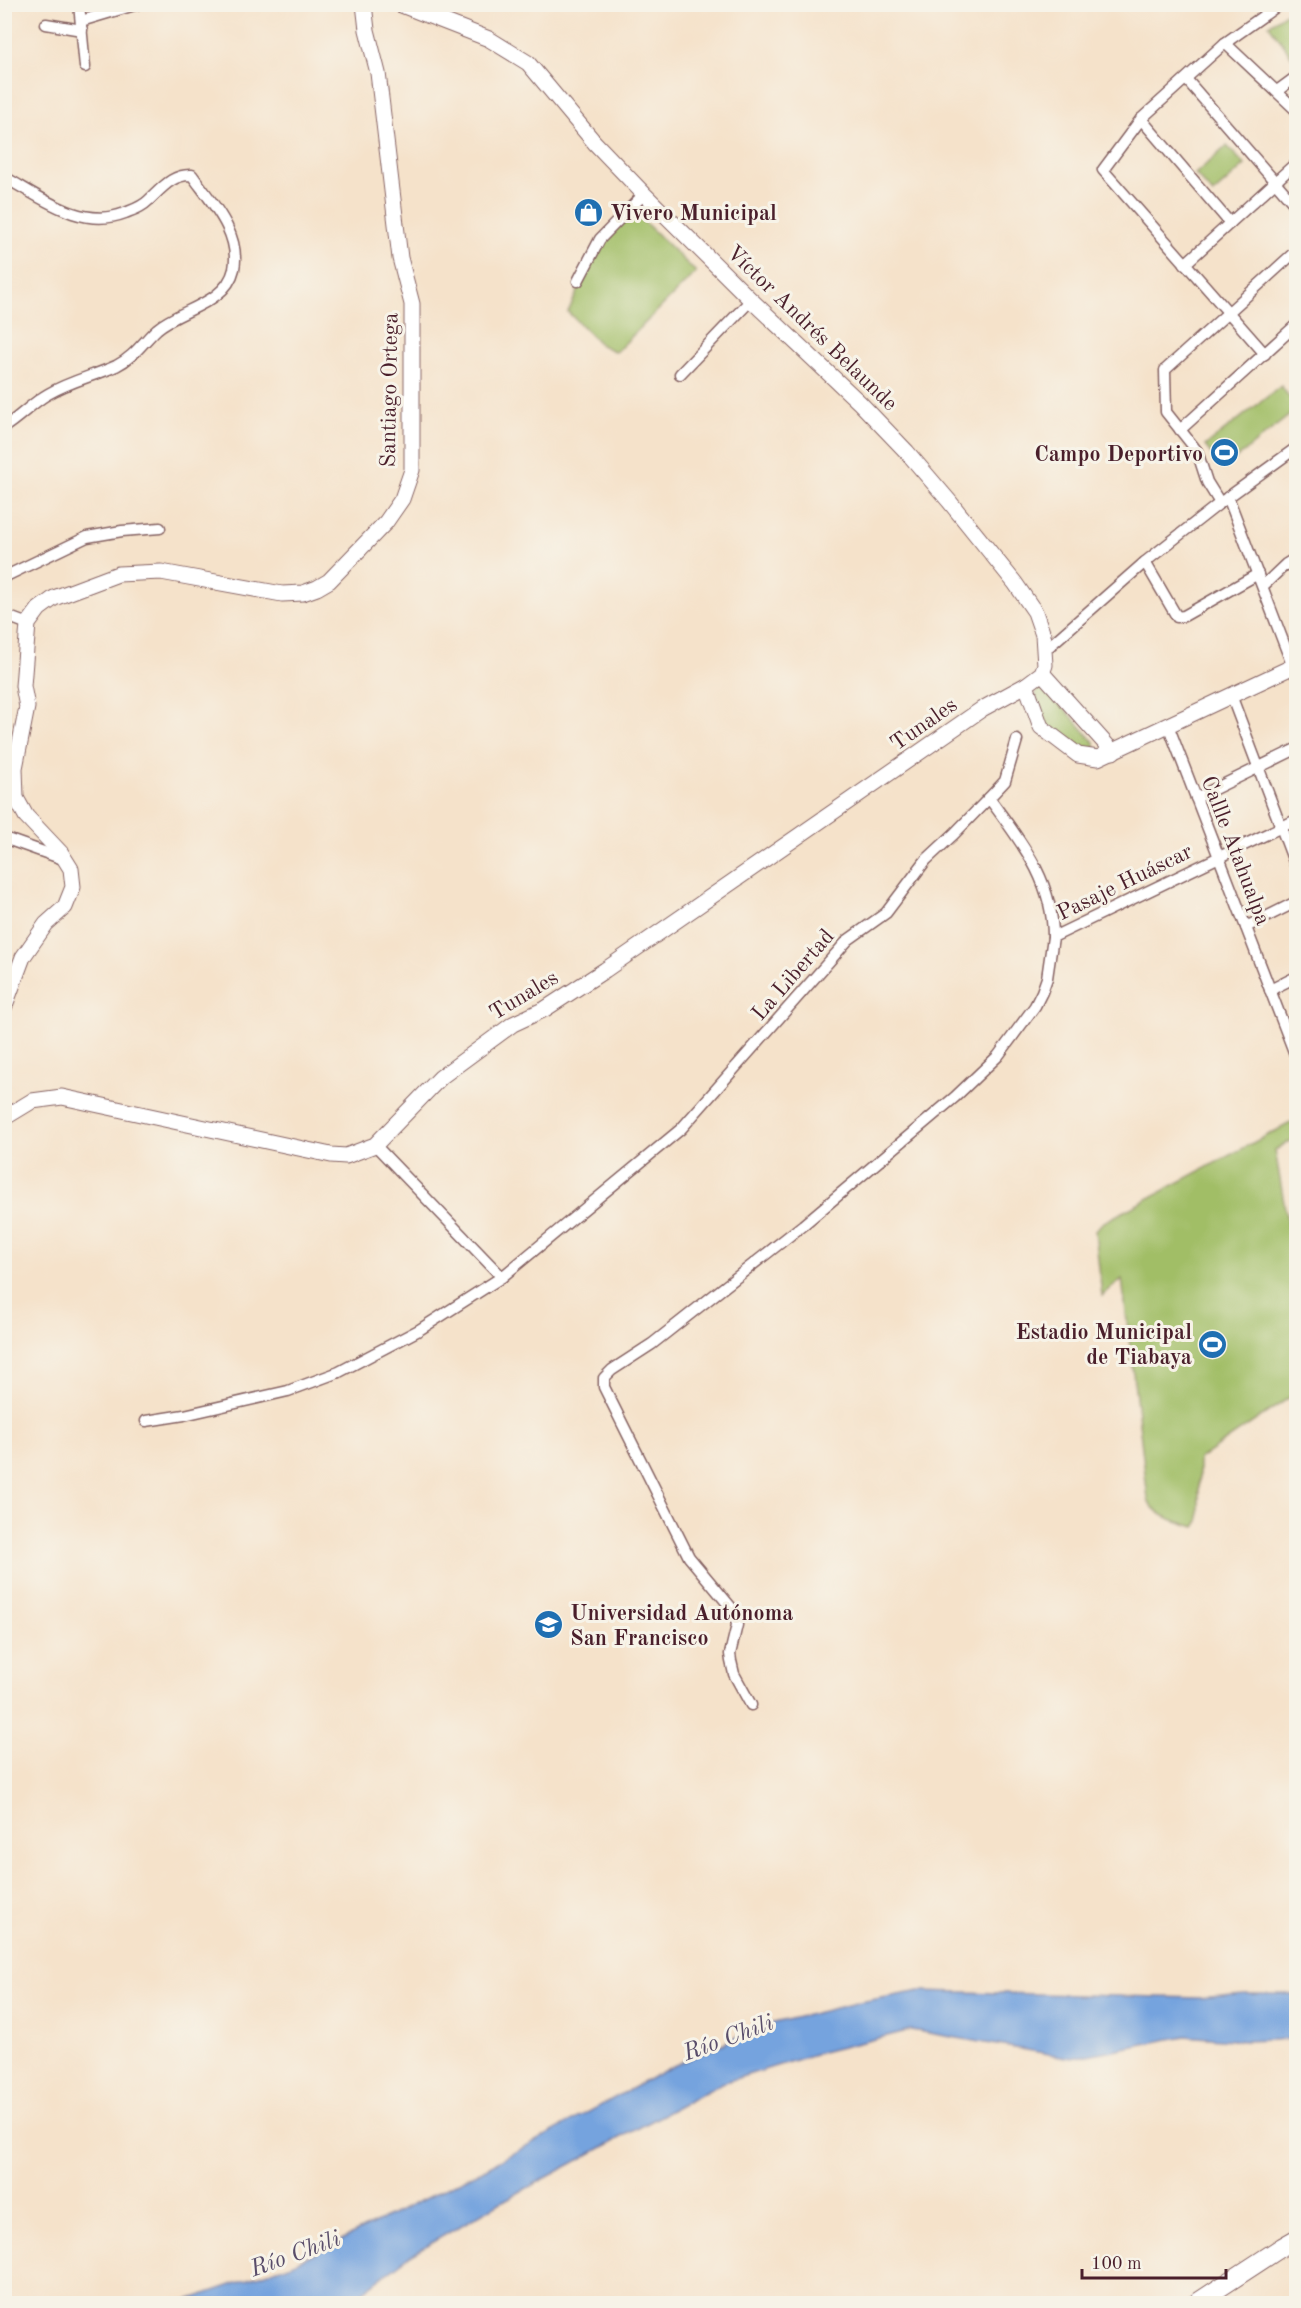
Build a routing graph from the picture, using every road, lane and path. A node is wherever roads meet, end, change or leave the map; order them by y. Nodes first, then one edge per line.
1 (79, 4) edge
2 (138, 4) edge
3 (364, 4) edge
4 (399, 4) edge
5 (1281, 4) edge
6 (46, 24) dead end
7 (81, 26) junction
8 (1225, 43) junction
9 (85, 67) dead end
10 (1296, 77) edge
11 (1186, 79) junction
12 (1277, 92) junction
13 (1296, 110) edge
14 (1141, 119) junction
15 (1296, 163) edge
16 (4, 177) edge
17 (1276, 182) junction
18 (644, 194) junction
19 (1296, 206) edge
20 (1230, 223) junction
21 (1296, 251) edge
22 (1185, 264) junction
23 (578, 281) dead end
24 (751, 300) junction
25 (1228, 313) junction
26 (1296, 325) edge
27 (1265, 354) junction
28 (680, 374) dead end
29 (4, 427) edge
30 (1180, 430) junction
31 (1296, 448) edge
32 (1224, 500) junction
33 (160, 528) dead end
34 (1296, 558) edge
35 (1145, 562) junction
36 (1258, 574) junction
37 (4, 577) edge
38 (1263, 586) junction
39 (4, 615) edge
40 (28, 624) junction
41 (1045, 650) junction
42 (1295, 669) edge
43 (1042, 674) junction
44 (1026, 685) junction
45 (1231, 695) junction
46 (1168, 724) junction
47 (1017, 740) dead end
48 (1296, 749) edge
49 (1113, 752) junction
50 (1258, 767) junction
51 (989, 798) junction
52 (1196, 798) junction
53 (1296, 820) edge
54 (1281, 827) junction
55 (4, 838) edge
56 (1219, 857) junction
57 (66, 860) junction
58 (1296, 867) edge
59 (1296, 902) edge
60 (1246, 927) junction
61 (1053, 937) junction
62 (1296, 977) edge
63 (1270, 990) junction
64 (4, 1008) edge
65 (1296, 1057) edge
66 (4, 1118) edge
67 (375, 1145) junction
68 (502, 1277) junction
69 (146, 1421) dead end
70 (751, 1705) dead end
71 (1296, 2239) edge
72 (1195, 2304) edge

1 - 7 street
2 - 7 street
3 - 40 street, Santiago Ortega
4 - 18 street, Víctor Andrés Belaunde
5 - 8 street
6 - 7 street
7 - 9 street
8 - 11 street
8 - 12 street
10 - 12 street
11 - 14 street
11 - 17 street
12 - 13 street
14 - 20 street
14 - 22 street
15 - 17 street
16 - 29 street
17 - 19 street
17 - 20 street
18 - 23 street
18 - 24 street, Víctor Andrés Belaunde
20 - 22 street
21 - 25 street
22 - 25 street
24 - 28 street
24 - 41 street, Víctor Andrés Belaunde
25 - 27 street
25 - 30 street
26 - 27 street
27 - 30 street
30 - 32 street
31 - 32 street
32 - 35 street
32 - 36 street
33 - 37 street
34 - 38 street
35 - 36 street
35 - 41 street
36 - 38 street
38 - 42 street
39 - 40 street
40 - 57 street
41 - 43 street, Víctor Andrés Belaunde
42 - 45 street
43 - 44 street, Tunales
43 - 49 street
44 - 49 street
44 - 67 street, Tunales
45 - 46 street
45 - 50 street
46 - 49 street
46 - 52 street, Callle Atahualpa
47 - 51 street, La Libertad
48 - 50 street
50 - 52 street
50 - 54 street
51 - 61 street
51 - 68 street, La Libertad
52 - 56 street, Callle Atahualpa
53 - 54 street, Pasaje Huáscar
54 - 56 street, Pasaje Huáscar
54 - 58 street
55 - 57 street
56 - 60 street, Callle Atahualpa
56 - 61 street, Pasaje Huáscar
57 - 64 street
59 - 60 street
60 - 63 street, Callle Atahualpa
61 - 70 street, Pasaje Huáscar
62 - 63 street
63 - 65 street, Callle Atahualpa
66 - 67 street, Tunales
67 - 68 street
68 - 69 street, La Libertad
71 - 72 main road

